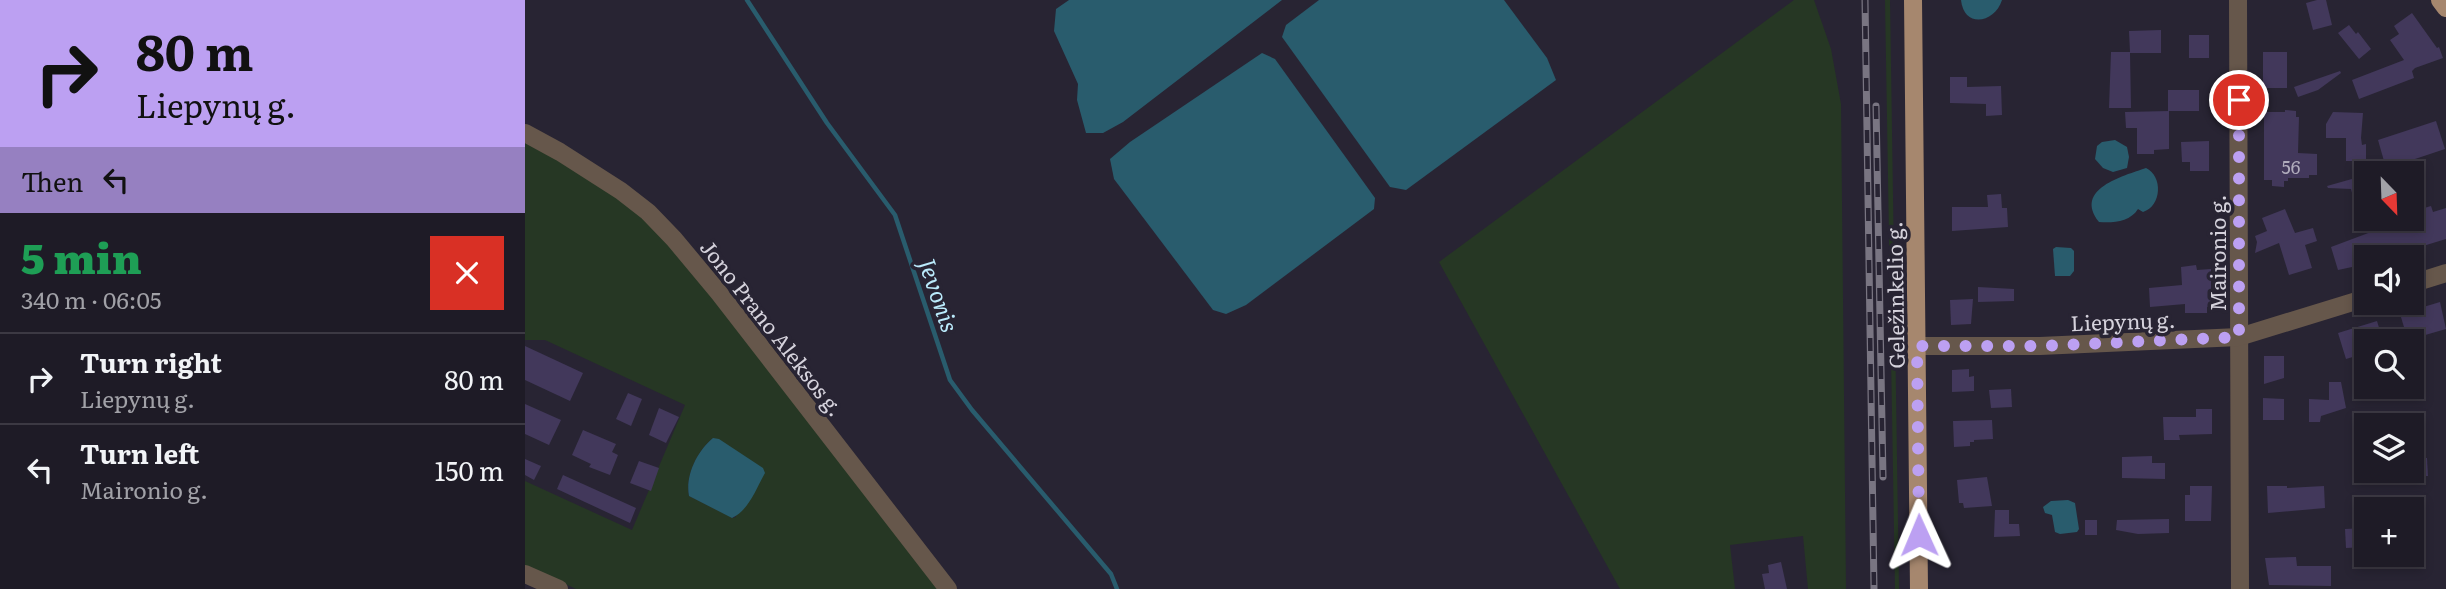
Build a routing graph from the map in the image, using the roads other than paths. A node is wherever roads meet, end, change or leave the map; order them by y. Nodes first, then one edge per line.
1 (1913, 0) edge
2 (2238, 0) edge
3 (2441, 0) edge
4 (2446, 8) edge
5 (525, 133) edge
6 (2446, 273) edge
7 (2424, 280) edge
8 (2354, 302) edge
9 (2239, 337) junction
10 (1917, 346) junction
11 (525, 573) edge
12 (559, 589) edge
13 (948, 589) edge
14 (1919, 589) edge
15 (2240, 589) edge

1 - 10 main road, Geležinkelio g.
2 - 9 street, Maironio g.
3 - 4 main road
5 - 13 street, Jono Prano Aleksos g.
6 - 7 street
8 - 9 street, Liepynų g.
9 - 10 street, Liepynų g.
9 - 15 street, Maironio g.
10 - 14 main road, Geležinkelio g.
11 - 12 street

